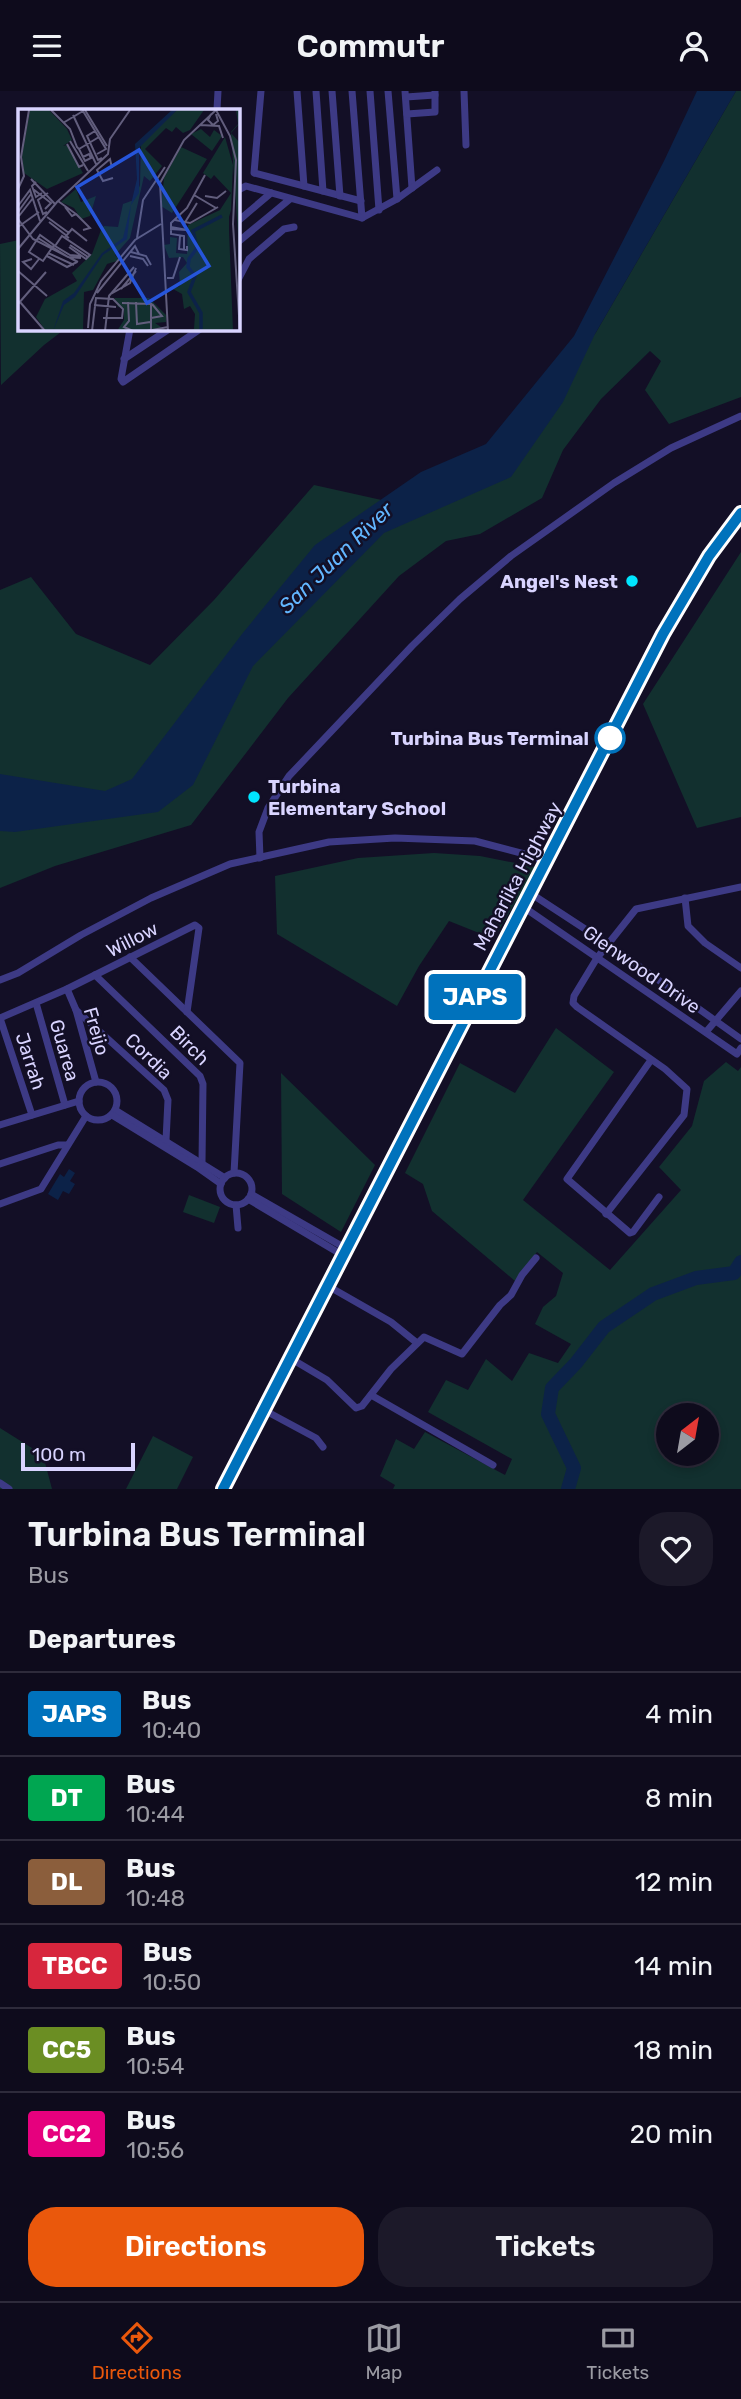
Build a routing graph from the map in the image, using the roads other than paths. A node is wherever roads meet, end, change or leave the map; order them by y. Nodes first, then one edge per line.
1 (218, 91) edge
2 (261, 91) edge
3 (297, 91) edge
4 (316, 91) edge
5 (332, 91) edge
6 (352, 91) edge
7 (370, 91) edge
8 (387, 91) edge
9 (464, 91) edge
10 (435, 93) edge
11 (405, 94) edge
12 (217, 109) edge
13 (407, 114) junction
14 (466, 145) dead end
15 (437, 170) dead end
16 (304, 186) junction
17 (412, 188) junction
18 (240, 189) edge
19 (323, 191) junction
20 (271, 193) junction
21 (340, 196) junction
22 (290, 199) junction
23 (397, 199) junction
24 (361, 201) junction
25 (379, 210) junction
26 (362, 218) junction
27 (240, 219) edge
28 (294, 227) dead end
29 (240, 240) edge
30 (240, 277) edge
31 (166, 331) edge
32 (197, 331) edge
33 (129, 332) edge
34 (124, 359) junction
35 (741, 416) edge
36 (741, 513) edge
37 (260, 858) junction
38 (545, 863) junction
39 (741, 887) edge
40 (530, 893) junction
41 (685, 898) junction
42 (523, 906) junction
43 (608, 944) junction
44 (130, 957) junction
45 (597, 958) junction
46 (741, 968) edge
47 (95, 975) junction
48 (0, 980) edge
49 (67, 989) junction
50 (741, 991) edge
51 (36, 1003) junction
52 (76, 1010) junction
53 (187, 1012) junction
54 (0, 1018) edge
55 (717, 1021) junction
56 (706, 1033) junction
57 (741, 1039) edge
58 (741, 1048) edge
59 (651, 1060) junction
60 (96, 1082) junction
61 (79, 1101) junction
62 (65, 1105) junction
63 (113, 1112) junction
64 (32, 1115) junction
65 (86, 1116) junction
66 (0, 1125) edge
67 (166, 1140) junction
68 (67, 1146) junction
69 (202, 1162) junction
70 (0, 1164) edge
71 (234, 1173) junction
72 (223, 1181) junction
73 (250, 1197) junction
74 (659, 1197) dead end
75 (0, 1204) edge
76 (236, 1205) junction
77 (606, 1214) junction
78 (237, 1228) dead end
79 (346, 1252) junction
80 (536, 1258) dead end
81 (328, 1286) junction
82 (417, 1343) junction
83 (290, 1358) junction
84 (371, 1395) junction
85 (264, 1410) junction
86 (323, 1447) dead end
87 (493, 1465) dead end
88 (0, 1483) edge
89 (9, 1489) edge
90 (223, 1489) edge

1 - 12 street
2 - 16 street
3 - 16 street
4 - 19 street
5 - 21 street
6 - 24 street
7 - 25 street
8 - 23 street
9 - 14 street
10 - 11 street
10 - 13 street
11 - 13 street
13 - 17 street
15 - 17 street
16 - 19 street
17 - 23 street
18 - 20 street
19 - 21 street
20 - 22 street
20 - 27 street
21 - 24 street
22 - 26 street
22 - 29 street
23 - 25 street
24 - 26 street
25 - 26 street
28 - 30 street
31 - 34 street
32 - 34 street
33 - 34 street
35 - 37 street
36 - 38 highway, Maharlika Highway
37 - 38 street
37 - 48 street
38 - 40 highway, Maharlika Highway
39 - 41 street
40 - 42 highway, Maharlika Highway
40 - 43 street, Glenwood Drive
41 - 43 street
41 - 46 street
42 - 45 street, Glenwood Drive
42 - 79 highway, Maharlika Highway
43 - 45 street
43 - 55 street, Glenwood Drive
44 - 47 street, Willow
44 - 53 street
44 - 53 street, Willow
45 - 56 street, Glenwood Drive
45 - 59 street
47 - 49 street, Willow
47 - 69 street, Birch
49 - 51 street, Willow
49 - 52 street, Freijo
50 - 55 street
51 - 54 street, Willow
51 - 62 street, Guarea
52 - 60 street, Freijo
52 - 67 street, Cordia
53 - 71 street
54 - 64 street, Jarrah
55 - 56 street
55 - 57 street, Glenwood Drive
56 - 58 street, Glenwood Drive
59 - 77 street
59 - 77 street
60 - 61 street
60 - 63 street
61 - 62 street
61 - 65 street
62 - 64 street
63 - 65 street
63 - 67 street
63 - 72 street
64 - 66 street
65 - 68 street
67 - 69 street
68 - 70 street
68 - 75 street
69 - 72 street
71 - 72 street
71 - 73 street
72 - 76 street
73 - 76 street
73 - 79 street
74 - 77 street
76 - 78 street
79 - 81 highway, Maharlika Highway
80 - 82 street
81 - 82 street
81 - 83 highway, Maharlika Highway
82 - 84 street
83 - 84 street
83 - 85 highway, Maharlika Highway
84 - 87 street
85 - 86 street
85 - 90 highway, Maharlika Highway
88 - 89 street

